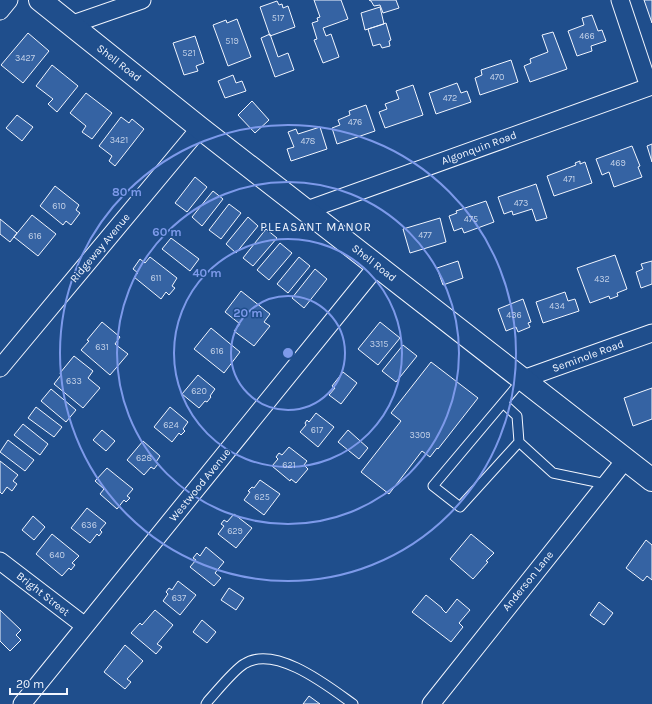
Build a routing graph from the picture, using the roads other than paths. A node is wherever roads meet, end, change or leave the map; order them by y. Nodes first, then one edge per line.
1 (9, 0) edge
2 (40, 0) edge
3 (142, 0) edge
4 (620, 0) edge
5 (0, 11) edge
6 (70, 25) junction
7 (651, 86) edge
8 (200, 128) junction
9 (307, 210) junction
10 (377, 266) junction
11 (652, 333) edge
12 (0, 368) edge
13 (523, 379) junction
14 (503, 403) junction
15 (519, 442) junction
16 (626, 459) junction
17 (652, 480) edge
18 (606, 484) junction
19 (0, 561) edge
20 (85, 626) junction
21 (22, 704) edge
22 (206, 704) edge
23 (353, 704) edge
24 (431, 704) edge

1 - 5 street
2 - 6 street, Shell Road
3 - 6 street
4 - 7 street
6 - 8 street, Shell Road
7 - 9 street, Algonquin Road
8 - 9 street, Shell Road
8 - 12 street, Ridgeway Avenue
9 - 10 street, Shell Road
10 - 13 street, Shell Road
10 - 20 street, Westwood Avenue
11 - 13 street, Seminole Road
13 - 14 lane
13 - 16 street, Shell Road
14 - 15 lane
14 - 15 lane
15 - 18 lane
16 - 17 street, Shell Road
16 - 18 street, Anderson Lane
18 - 24 street, Anderson Lane
19 - 20 street, Bright Street
20 - 21 street, Westwood Avenue
22 - 23 lane

